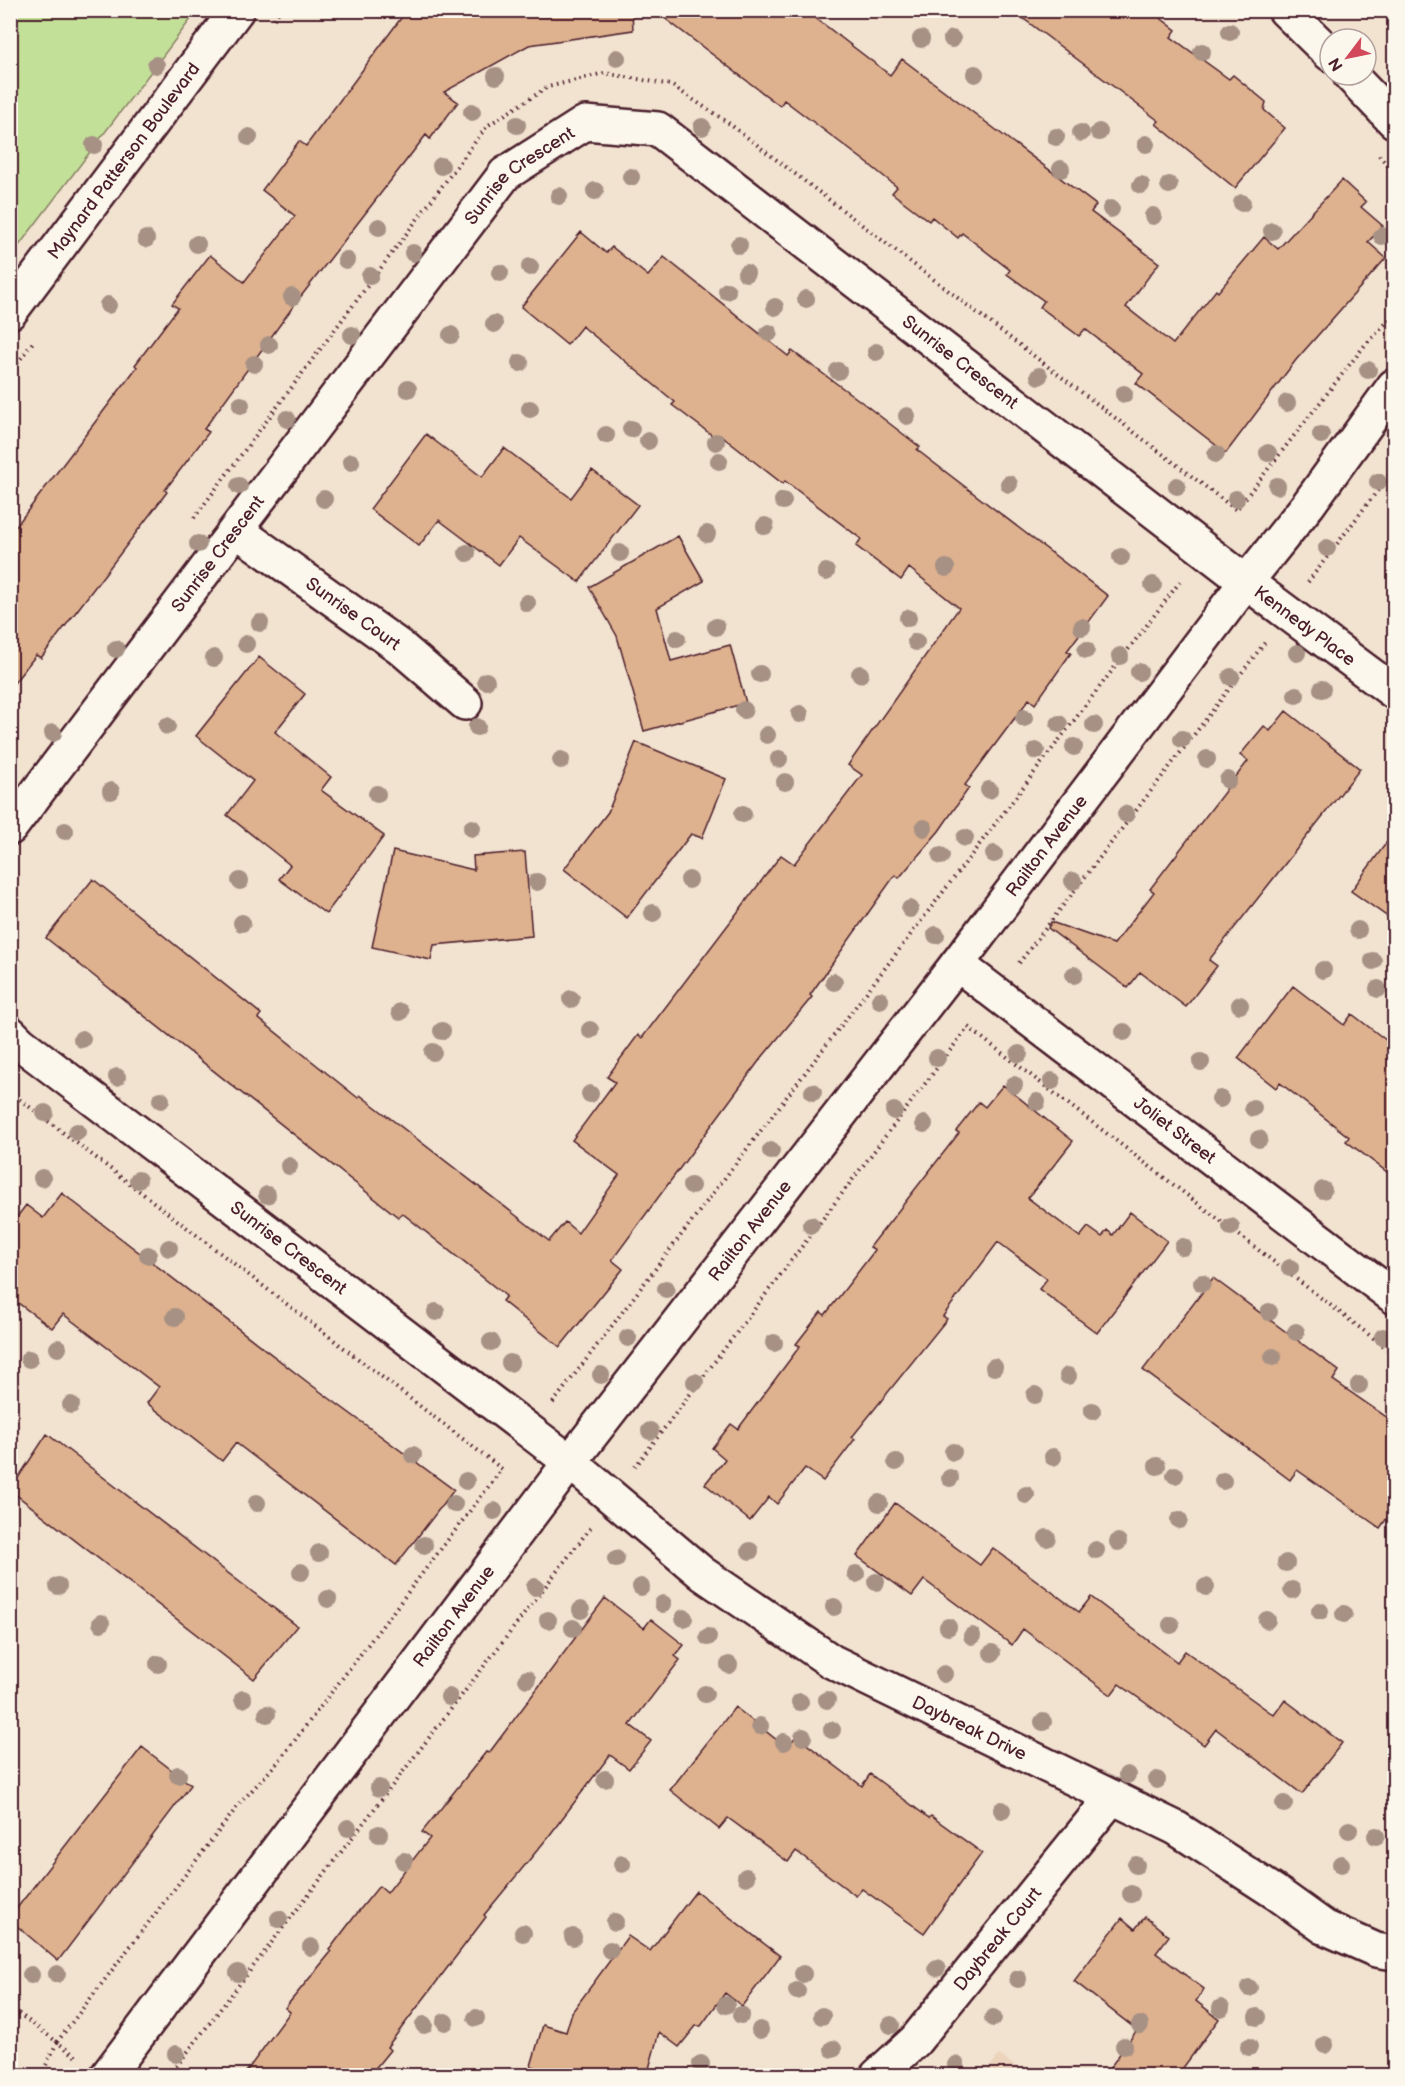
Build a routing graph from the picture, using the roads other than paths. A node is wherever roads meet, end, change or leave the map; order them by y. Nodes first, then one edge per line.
1 (237, 10) edge
2 (1285, 10) edge
3 (1318, 42) edge
4 (1362, 87) edge
5 (1395, 121) edge
6 (10, 312) edge
7 (1395, 386) edge
8 (236, 530) junction
9 (1246, 582) junction
10 (1395, 692) edge
11 (465, 703) dead end
12 (10, 828) edge
13 (957, 964) junction
14 (10, 1033) edge
15 (1395, 1297) edge
16 (570, 1462) junction
17 (1112, 1797) junction
18 (1395, 1953) edge
19 (107, 2076) edge
20 (877, 2076) edge

1 - 6 street, Maynard Patterson Boulevard
2 - 3 street
4 - 5 street
7 - 9 street, Railton Avenue
8 - 9 street, Sunrise Crescent
8 - 11 street, Sunrise Court
8 - 12 street, Sunrise Crescent
9 - 10 street, Kennedy Place
9 - 13 street, Railton Avenue
13 - 15 street, Joliet Street
13 - 16 street, Railton Avenue
14 - 16 street, Sunrise Crescent
16 - 17 street, Daybreak Drive
16 - 19 street, Railton Avenue
17 - 18 street, Daybreak Drive
17 - 20 street, Daybreak Court

